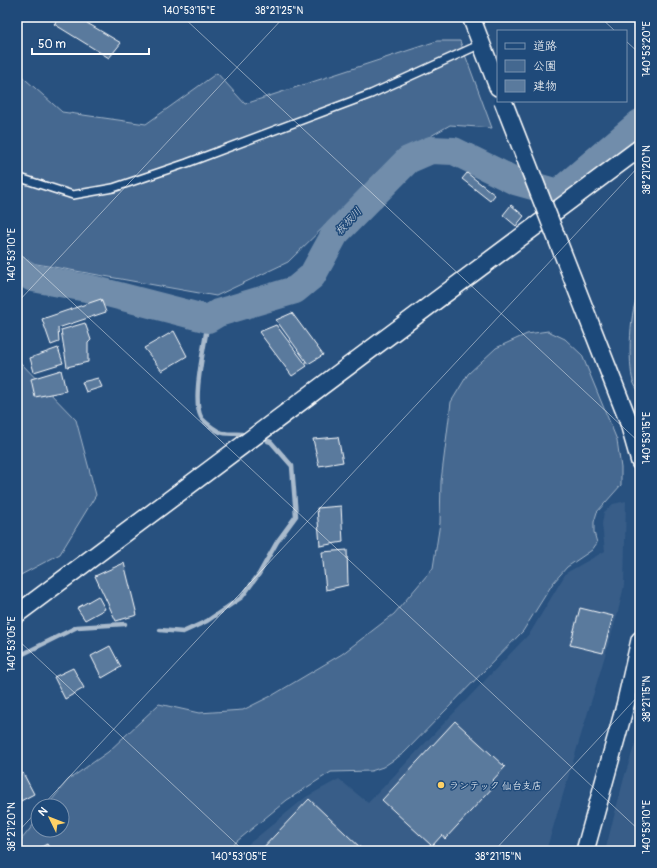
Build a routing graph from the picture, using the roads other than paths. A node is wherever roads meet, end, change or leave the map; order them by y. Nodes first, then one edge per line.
1 (471, 17) edge
2 (481, 44) junction
3 (497, 84) edge
4 (503, 102) edge
5 (640, 148) edge
6 (17, 177) edge
7 (640, 462) edge
8 (17, 614) edge
9 (640, 640) edge
10 (585, 851) edge

1 - 2 street
2 - 3 street
2 - 6 lane
4 - 7 street, bridge
5 - 8 street
9 - 10 street

